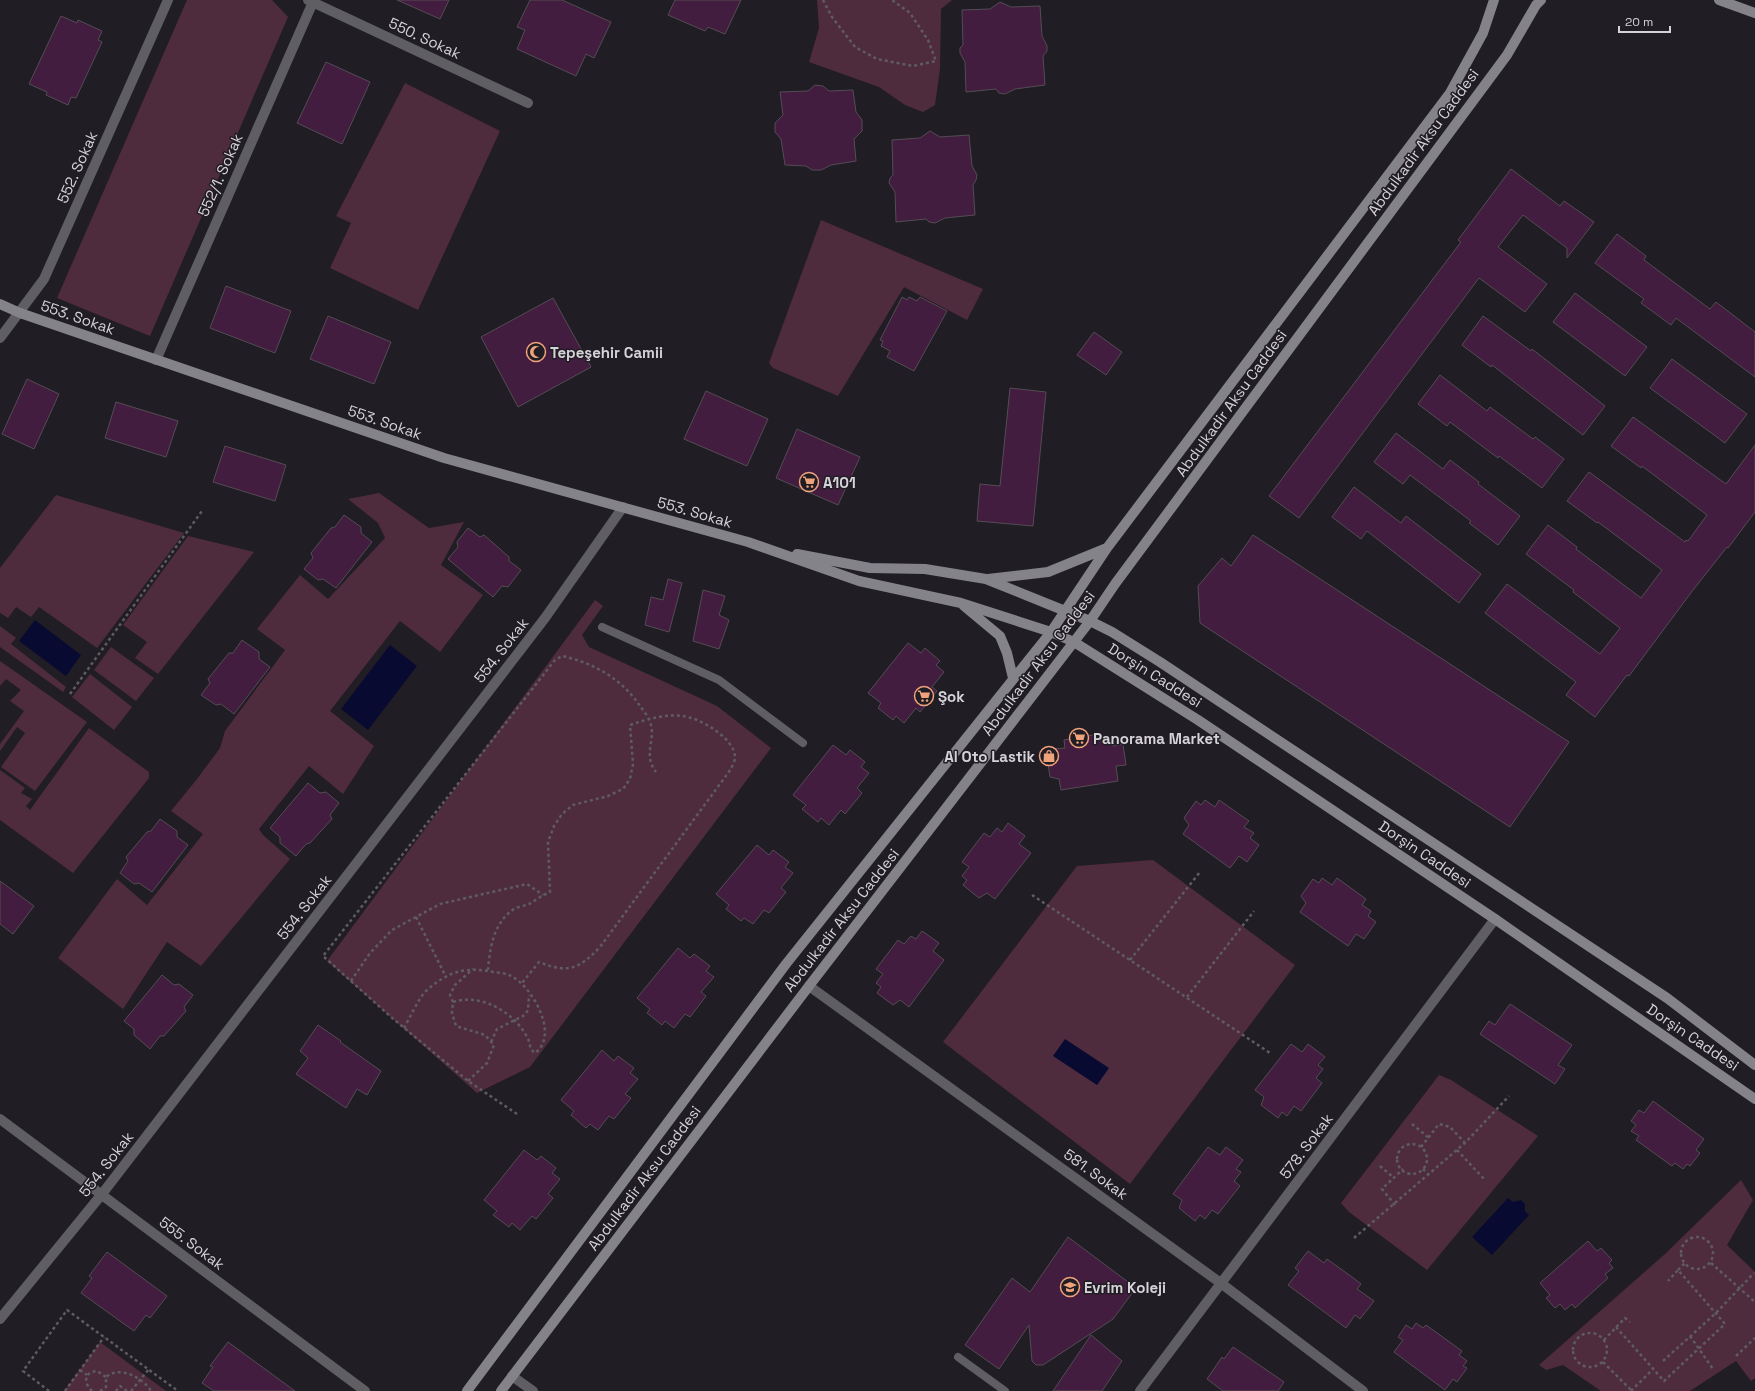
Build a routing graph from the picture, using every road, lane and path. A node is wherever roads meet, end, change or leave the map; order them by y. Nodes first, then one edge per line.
1 (168, 0) edge
2 (822, 0) edge
3 (892, 0) edge
4 (1494, 0) edge
5 (1541, 0) edge
6 (1719, 0) edge
7 (310, 1) edge
8 (1755, 13) edge
9 (528, 103) dead end
10 (0, 304) edge
11 (20, 313) junction
12 (0, 338) edge
13 (156, 360) junction
14 (623, 507) junction
15 (202, 512) dead end
16 (1107, 548) junction
17 (765, 549) junction
18 (986, 579) junction
19 (961, 604) junction
20 (1064, 610) junction
21 (1090, 621) junction
22 (602, 626) dead end
23 (1051, 632) junction
24 (1074, 642) junction
25 (1013, 678) junction
26 (70, 694) dead end
27 (648, 719) junction
28 (803, 743) dead end
29 (656, 772) dead end
30 (1200, 872) dead end
31 (543, 895) junction
32 (1032, 895) dead end
33 (1254, 911) dead end
34 (416, 917) junction
35 (1495, 919) junction
36 (1130, 960) junction
37 (473, 969) junction
38 (488, 970) junction
39 (446, 977) junction
40 (351, 982) junction
41 (522, 984) junction
42 (809, 986) junction
43 (529, 994) junction
44 (1188, 998) junction
45 (453, 1002) junction
46 (517, 1021) junction
47 (404, 1028) junction
48 (491, 1042) junction
49 (1270, 1053) dead end
50 (1755, 1065) edge
51 (468, 1081) junction
52 (1509, 1096) dead end
53 (1755, 1099) edge
54 (517, 1114) dead end
55 (0, 1119) edge
56 (1412, 1124) dead end
57 (1429, 1138) junction
58 (1465, 1143) junction
59 (1421, 1147) junction
60 (1457, 1150) junction
61 (1380, 1166) dead end
62 (1423, 1168) junction
63 (1403, 1170) junction
64 (1429, 1175) junction
65 (1394, 1178) junction
66 (1485, 1180) dead end
67 (102, 1194) junction
68 (1394, 1205) junction
69 (1354, 1238) dead end
70 (1685, 1263) junction
71 (1711, 1263) dead end
72 (1678, 1270) junction
73 (1754, 1273) dead end
74 (1668, 1281) dead end
75 (1222, 1284) junction
76 (1739, 1289) junction
77 (1755, 1302) edge
78 (1716, 1313) junction
79 (0, 1320) edge
80 (1630, 1322) dead end
81 (1616, 1327) junction
82 (1690, 1336) junction
83 (104, 1337) junction
84 (1755, 1338) edge
85 (1604, 1340) junction
86 (1699, 1349) junction
87 (1736, 1356) dead end
88 (958, 1357) dead end
89 (1663, 1361) dead end
90 (1603, 1362) junction
91 (148, 1369) junction
92 (1654, 1369) junction
93 (1713, 1369) dead end
94 (80, 1370) junction
95 (87, 1376) junction
96 (512, 1376) junction
97 (106, 1377) junction
98 (140, 1380) junction
99 (50, 1391) edge
100 (65, 1391) edge
101 (94, 1391) edge
102 (99, 1391) edge
103 (116, 1391) edge
104 (127, 1391) edge
105 (132, 1391) edge
106 (151, 1391) edge
107 (178, 1391) edge
108 (365, 1391) edge
109 (467, 1391) edge
110 (501, 1391) edge
111 (533, 1391) edge
112 (1005, 1391) edge
113 (1140, 1391) edge
114 (1363, 1391) edge
115 (1631, 1391) edge

1 - 11 street, 552. Sokak
2 - 3 path
4 - 16 main road, Abdulkadir Aksu Caddesi
5 - 21 main road, Abdulkadir Aksu Caddesi
6 - 8 main road
7 - 9 street, 550. Sokak
7 - 13 street, 552/1. Sokak
10 - 11 main road, 553. Sokak
11 - 12 street, 552. Sokak
11 - 13 main road, 553. Sokak
13 - 14 main road, 553. Sokak
14 - 17 main road, 553. Sokak
14 - 67 street, 554. Sokak
15 - 26 path
16 - 18 main road
16 - 20 main road, Abdulkadir Aksu Caddesi
17 - 18 main road
17 - 19 main road, Dorşin Caddesi
18 - 20 main road, Dorşin Caddesi
19 - 23 main road, Dorşin Caddesi
19 - 25 main road
20 - 21 main road, Dorşin Caddesi
20 - 23 main road, Abdulkadir Aksu Caddesi
21 - 24 main road, Abdulkadir Aksu Caddesi
21 - 50 main road, Dorşin Caddesi
22 - 28 lane
23 - 24 main road, Dorşin Caddesi
23 - 25 main road, Abdulkadir Aksu Caddesi
24 - 35 main road, Dorşin Caddesi
24 - 42 main road, Abdulkadir Aksu Caddesi
25 - 109 main road, Abdulkadir Aksu Caddesi
27 - 29 path
27 - 31 path
27 - 40 path
27 - 41 path
30 - 36 path
31 - 34 path
31 - 38 path
32 - 36 path
33 - 44 path
34 - 39 path
34 - 40 path
35 - 53 main road, Dorşin Caddesi
35 - 75 street, 578. Sokak
36 - 44 path
37 - 38 path
37 - 39 path
37 - 45 path
38 - 41 path
39 - 47 path
40 - 47 path
41 - 43 path
42 - 75 street, 581. Sokak
42 - 96 main road, Abdulkadir Aksu Caddesi
43 - 46 path
43 - 46 path
44 - 49 path
45 - 46 path
45 - 48 path
46 - 48 path
47 - 51 path
48 - 51 path
51 - 54 path
52 - 58 path
55 - 67 street, 555. Sokak
56 - 57 path
57 - 58 path
57 - 59 path
58 - 60 path
59 - 62 path
59 - 63 path
60 - 64 path
60 - 66 path
61 - 65 path
62 - 63 path
62 - 64 path
63 - 65 path
64 - 68 path
65 - 68 path
67 - 79 street, 554. Sokak
67 - 108 street, 555. Sokak
68 - 69 path
70 - 70 path
70 - 72 path
71 - 76 path
72 - 74 path
72 - 78 path
73 - 76 path
75 - 113 street, 578. Sokak
75 - 114 street, 581. Sokak
76 - 77 path
76 - 78 path
78 - 82 path
78 - 86 path
80 - 81 path
81 - 85 path
81 - 92 path
82 - 86 path
82 - 89 path
83 - 91 path
83 - 94 path
83 - 99 path
84 - 87 path
85 - 90 path
85 - 90 path
86 - 92 path
86 - 93 path
88 - 112 lane
90 - 115 path
91 - 98 path
91 - 107 path
92 - 115 path
94 - 95 path
94 - 100 path
95 - 97 path
95 - 101 path
96 - 110 main road, Abdulkadir Aksu Caddesi
96 - 111 street
97 - 98 path
97 - 102 path
98 - 105 path
98 - 106 path
101 - 102 path
103 - 104 path

